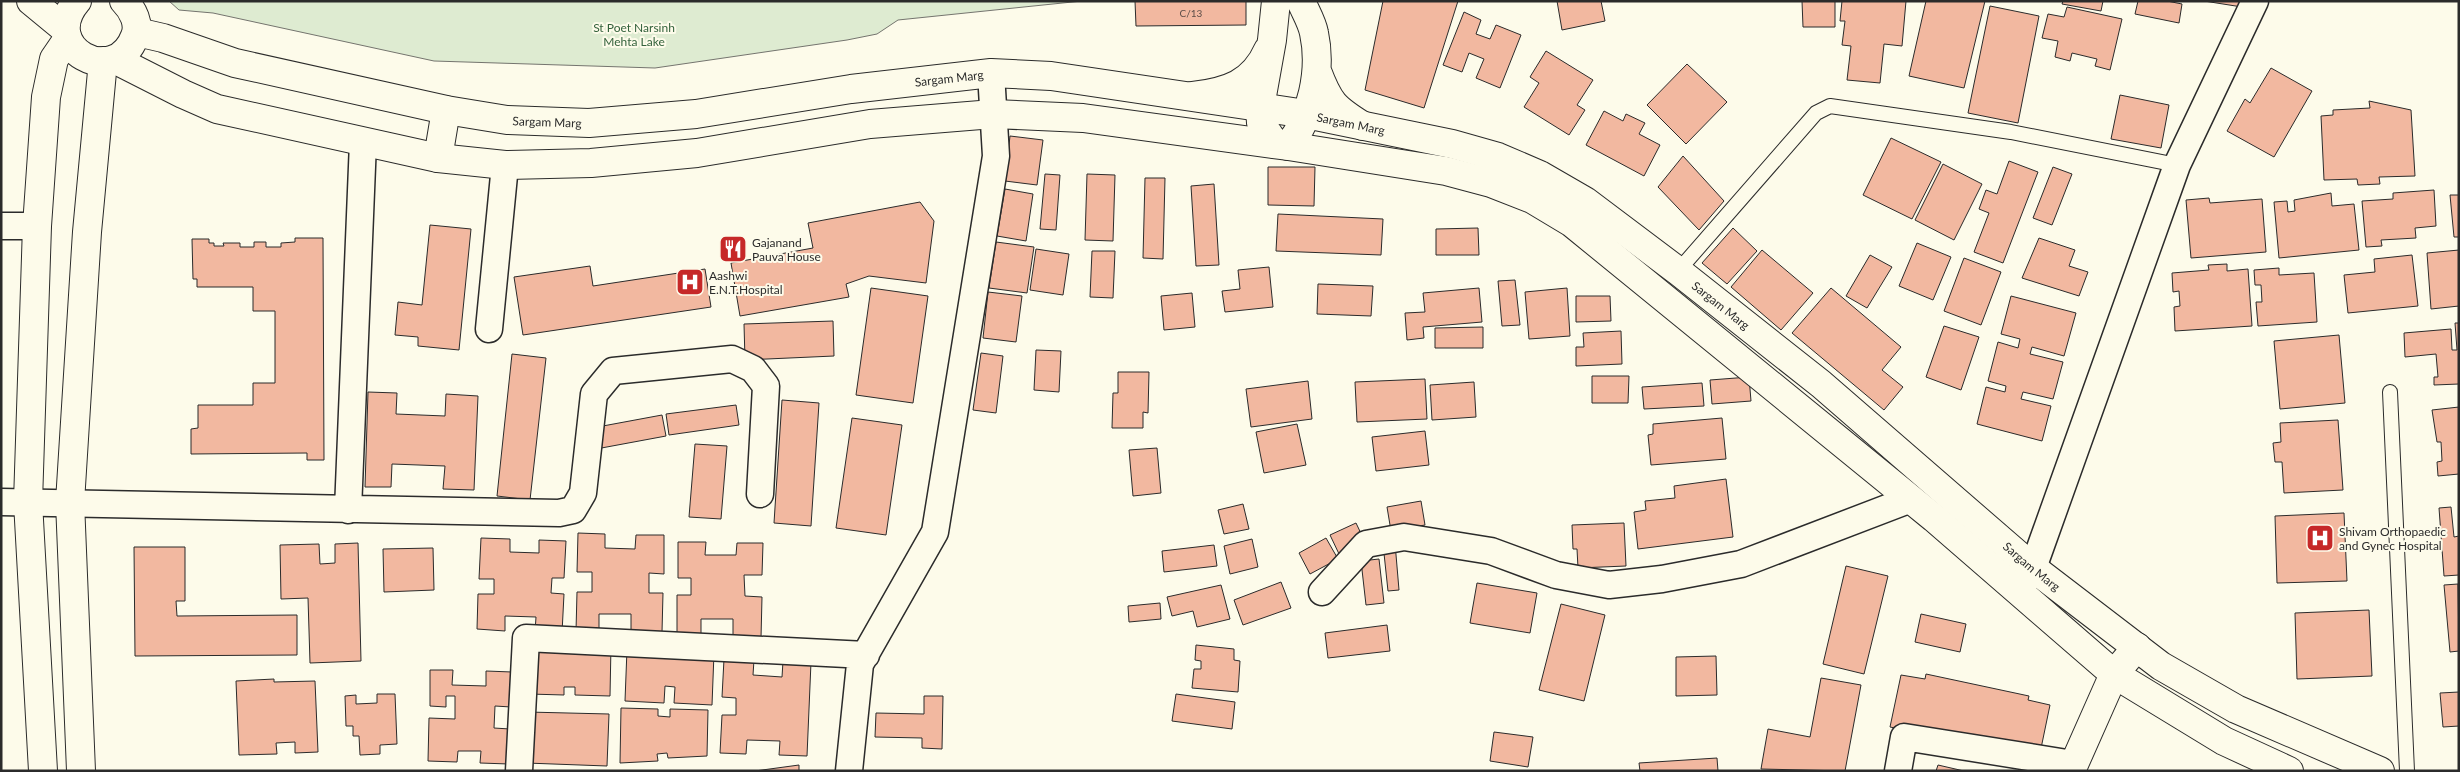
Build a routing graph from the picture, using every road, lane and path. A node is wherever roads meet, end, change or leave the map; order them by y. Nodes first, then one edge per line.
1 (32, 1) edge
2 (77, 1) edge
3 (124, 1) edge
4 (1276, 1) edge
5 (1300, 1) edge
6 (2254, 1) edge
7 (137, 32) junction
8 (66, 34) junction
9 (1272, 40) junction
10 (110, 61) junction
11 (1317, 71) junction
12 (991, 73) junction
13 (1191, 96) junction
14 (1260, 107) junction
15 (446, 110) junction
16 (993, 114) junction
17 (1306, 114) junction
18 (1363, 126) junction
19 (363, 142) junction
20 (1282, 145) junction
21 (438, 158) junction
22 (2177, 164) junction
23 (505, 165) junction
24 (1, 226) edge
25 (37, 226) junction
26 (1678, 271) junction
27 (489, 330) dead end
28 (2390, 392) dead end
29 (760, 494) dead end
30 (1911, 499) junction
31 (1, 502) edge
32 (28, 502) junction
33 (70, 502) junction
34 (348, 510) junction
35 (2033, 568) junction
36 (1322, 592) dead end
37 (2019, 592) junction
38 (2137, 647) junction
39 (866, 655) junction
40 (2114, 674) junction
41 (2072, 767) edge
42 (43, 771) edge
43 (82, 771) edge
44 (519, 771) edge
45 (849, 771) edge
46 (1898, 771) edge
47 (2290, 771) edge
48 (2380, 771) edge
49 (2407, 771) edge

1 - 8 main road
2 - 8 main road
3 - 7 main road
4 - 9 main road
5 - 11 main road
6 - 22 street
7 - 10 main road
7 - 15 main road, Sargam Marg
8 - 10 main road
8 - 25 main road
9 - 13 main road
9 - 14 main road
10 - 19 main road
10 - 33 main road
11 - 17 main road
11 - 18 main road
12 - 13 main road, Sargam Marg
12 - 15 main road, Sargam Marg
12 - 16 street
13 - 14 main road, Sargam Marg
14 - 17 main road, Sargam Marg
14 - 20 main road
15 - 21 main road
16 - 20 main road
16 - 23 main road
16 - 39 street
17 - 18 main road, Sargam Marg
17 - 20 main road
18 - 26 main road, Sargam Marg
19 - 21 main road
19 - 34 street
20 - 30 main road
21 - 23 main road
22 - 26 lane
22 - 35 street
23 - 27 street
24 - 25 street
25 - 32 main road
26 - 35 main road, Sargam Marg
28 - 49 lane
29 - 34 street
30 - 36 street
30 - 37 main road
31 - 32 street
32 - 33 street
32 - 42 main road
33 - 34 street
33 - 43 main road
35 - 37 street
35 - 38 main road, Sargam Marg
37 - 40 main road
38 - 40 main road
38 - 48 main road, Sargam Marg
39 - 44 street
39 - 45 street
40 - 41 main road
40 - 47 main road
41 - 46 street

